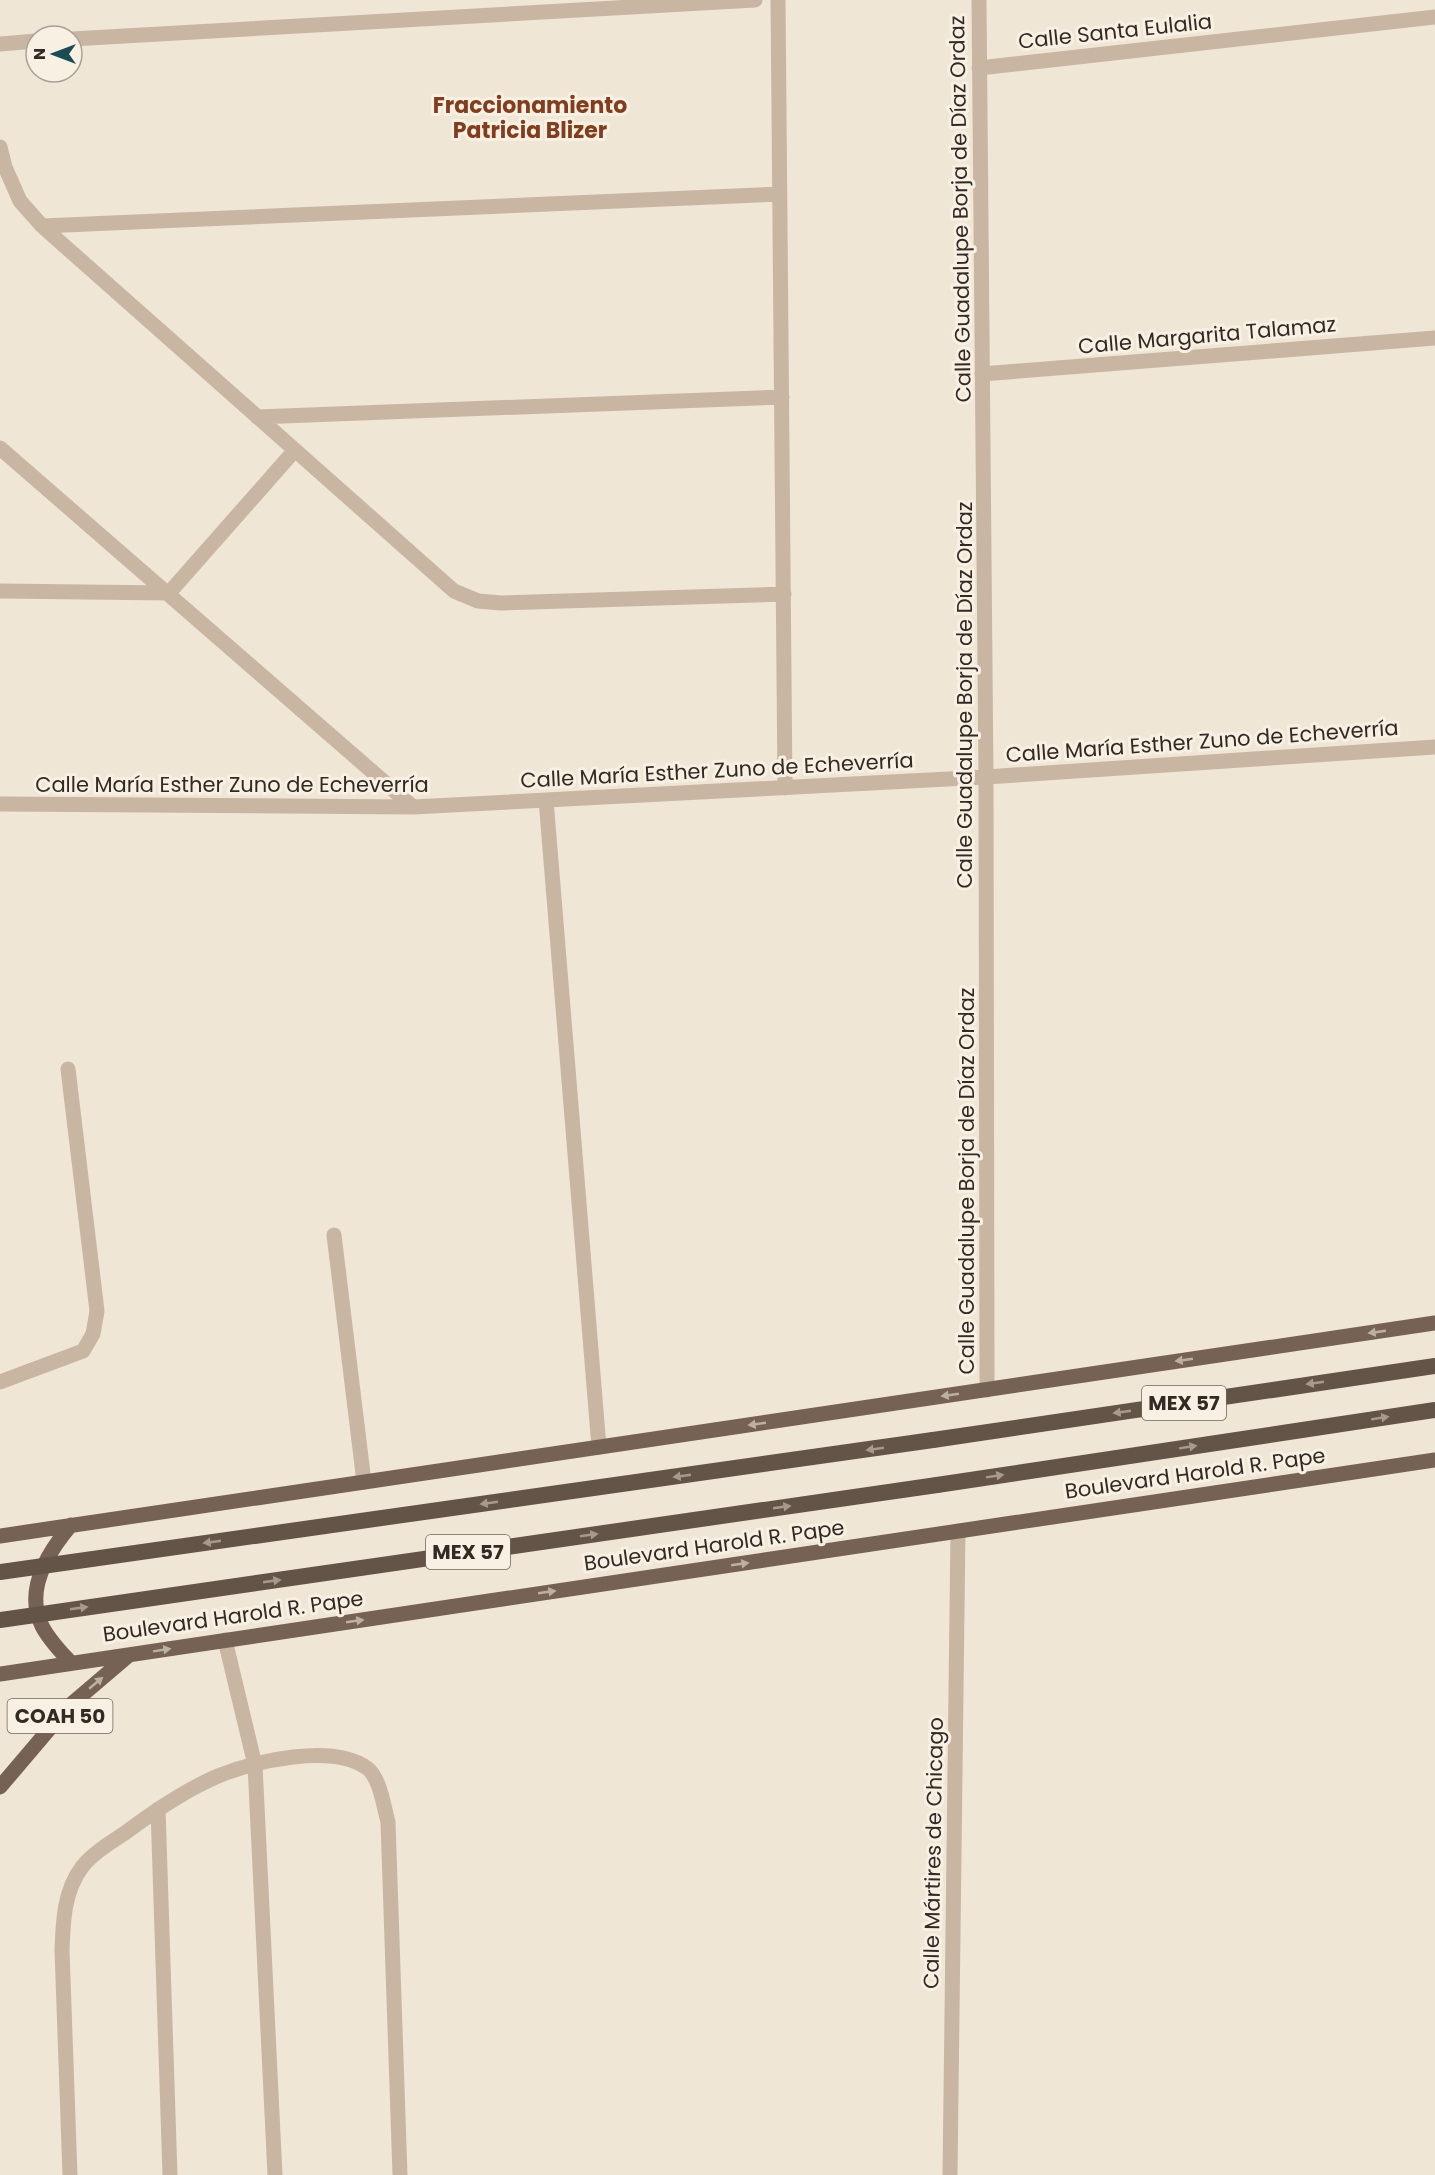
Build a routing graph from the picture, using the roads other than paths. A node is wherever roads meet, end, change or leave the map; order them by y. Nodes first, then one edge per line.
1 (755, 0) edge
2 (778, 0) edge
3 (979, 0) edge
4 (1435, 16) edge
5 (84, 38) edge
6 (24, 42) edge
7 (0, 44) edge
8 (979, 68) junction
9 (0, 147) edge
10 (780, 194) junction
11 (42, 226) junction
12 (1435, 338) edge
13 (982, 374) junction
14 (782, 397) junction
15 (257, 417) junction
16 (0, 448) edge
17 (295, 450) junction
18 (0, 591) edge
19 (169, 593) junction
20 (784, 594) junction
21 (1435, 747) edge
22 (986, 777) junction
23 (785, 788) junction
24 (546, 800) junction
25 (0, 804) edge
26 (413, 807) junction
27 (68, 1069) dead end
28 (334, 1235) dead end
29 (1435, 1323) edge
30 (1435, 1366) edge
31 (0, 1382) edge
32 (987, 1390) junction
33 (1435, 1410) edge
34 (599, 1447) junction
35 (1435, 1460) edge
36 (364, 1482) junction
37 (71, 1525) junction
38 (958, 1531) junction
39 (0, 1536) edge
40 (0, 1572) edge
41 (0, 1620) edge
42 (225, 1640) junction
43 (130, 1654) junction
44 (71, 1663) junction
45 (0, 1674) edge
46 (255, 1765) junction
47 (0, 1787) edge
48 (158, 1809) junction
49 (70, 2175) edge
50 (170, 2175) edge
51 (275, 2175) edge
52 (400, 2175) edge
53 (950, 2175) edge

1 - 5 street
2 - 10 street
3 - 8 street, Calle Guadalupe Borja de Díaz Ordaz
4 - 8 street, Calle Santa Eulalia
6 - 7 street
8 - 13 street, Calle Guadalupe Borja de Díaz Ordaz
9 - 11 street
10 - 11 street
10 - 14 street
11 - 15 street
12 - 13 street, Calle Margarita Talamaz
13 - 22 street, Calle Guadalupe Borja de Díaz Ordaz
14 - 15 street
14 - 20 street
15 - 17 street
16 - 19 street
17 - 19 street
17 - 20 street
18 - 19 street
19 - 26 street
20 - 23 street
21 - 22 street, Calle María Esther Zuno de Echeverría
22 - 23 street, Calle María Esther Zuno de Echeverría
22 - 32 street, Calle Guadalupe Borja de Díaz Ordaz
23 - 24 street, Calle María Esther Zuno de Echeverría
24 - 26 street, Calle María Esther Zuno de Echeverría
24 - 34 street
25 - 26 street, Calle María Esther Zuno de Echeverría
27 - 31 street
28 - 36 street
29 -> 32 main road
30 -> 40 highway, MEX 57, bridge
32 -> 34 main road
41 -> 33 highway, Boulevard Harold R. Pape / MEX 57, bridge
34 - 36 main road
35 - 38 main road, Boulevard Harold R. Pape
36 - 37 main road
37 - 39 main road
37 - 44 main road
42 -> 38 main road, Boulevard Harold R. Pape
38 - 53 street, Calle Mártires de Chicago
43 -> 42 main road, Boulevard Harold R. Pape
42 - 46 street
43 - 44 main road, Boulevard Harold R. Pape
47 -> 43 main road, COAH 50
44 - 45 main road, Boulevard Harold R. Pape
46 - 48 street
46 - 51 street
46 - 52 street
48 - 49 street
48 - 50 street

